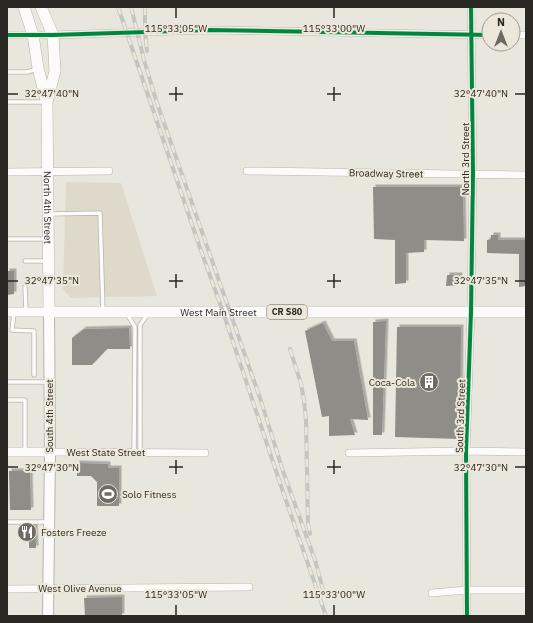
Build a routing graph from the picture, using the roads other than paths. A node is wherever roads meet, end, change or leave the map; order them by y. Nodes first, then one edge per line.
1 (24, 7) edge
2 (41, 7) edge
3 (471, 7) edge
4 (7, 35) edge
5 (33, 35) junction
6 (53, 35) junction
7 (472, 35) junction
8 (481, 35) edge
9 (38, 68) junction
10 (7, 72) edge
11 (7, 102) edge
12 (47, 102) junction
13 (109, 171) dead end
14 (246, 171) dead end
15 (7, 172) edge
16 (48, 172) junction
17 (473, 174) junction
18 (526, 176) edge
19 (48, 214) junction
20 (7, 239) edge
21 (48, 239) junction
22 (25, 261) dead end
23 (48, 261) junction
24 (24, 287) dead end
25 (11, 312) edge
26 (26, 312) junction
27 (49, 312) junction
28 (103, 312) junction
29 (126, 312) junction
30 (149, 312) junction
31 (471, 312) junction
32 (526, 312) edge
33 (34, 375) dead end
34 (7, 382) edge
35 (49, 382) junction
36 (7, 400) edge
37 (466, 451) junction
38 (7, 452) edge
39 (25, 452) junction
40 (50, 452) junction
41 (137, 452) junction
42 (526, 452) edge
43 (205, 453) dead end
44 (349, 453) dead end
45 (7, 522) edge
46 (49, 522) junction
47 (249, 587) dead end
48 (7, 589) edge
49 (48, 589) junction
50 (467, 590) junction
51 (526, 590) edge
52 (432, 593) dead end
53 (48, 616) edge
54 (467, 616) edge

1 - 5 main road, North 4th Street
2 - 6 main road, North 4th Street
3 - 7 street, North 3rd Street
4 - 5 street
5 - 6 street
5 - 9 main road, North 4th Street
6 - 7 street
6 - 12 main road, North 4th Street
7 - 8 street
7 - 17 street, North 3rd Street
9 - 10 lane
9 - 12 main road, North 4th Street
11 - 12 lane
12 - 16 main road, North 4th Street
13 - 16 street
14 - 17 street, Broadway Street
15 - 16 street
16 - 19 main road, North 4th Street
17 - 18 street, Broadway Street
17 - 31 street, North 3rd Street
19 - 21 main road, North 4th Street
19 - 28 lane
20 - 21 lane
21 - 23 main road, North 4th Street
22 - 23 lane
23 - 27 main road, North 4th Street
24 - 26 lane
25 - 26 street, West Main Street
25 - 33 lane
26 - 27 street, West Main Street
27 - 28 main road, West Main Street / CR S80
27 - 35 main road, South 4th Street
28 - 29 main road, West Main Street / CR S80
29 - 30 main road, West Main Street / CR S80
29 - 41 lane
30 - 31 main road, West Main Street / CR S80
30 - 41 lane
31 - 32 main road, West Main Street / CR S80
31 - 37 street, South 3rd Street
34 - 35 lane
35 - 40 main road, South 4th Street
36 - 39 lane
37 - 42 street
37 - 44 street
37 - 50 street, South 3rd Street
38 - 39 street, West State Street
39 - 40 street, West State Street
40 - 41 street, West State Street
40 - 46 main road, South 4th Street
41 - 43 street, West State Street
45 - 46 lane
46 - 49 main road, South 4th Street
47 - 49 street, West Olive Avenue
48 - 49 street, West Olive Avenue
49 - 53 main road, South 4th Street
50 - 51 street
50 - 52 street
50 - 54 street, South 3rd Street

